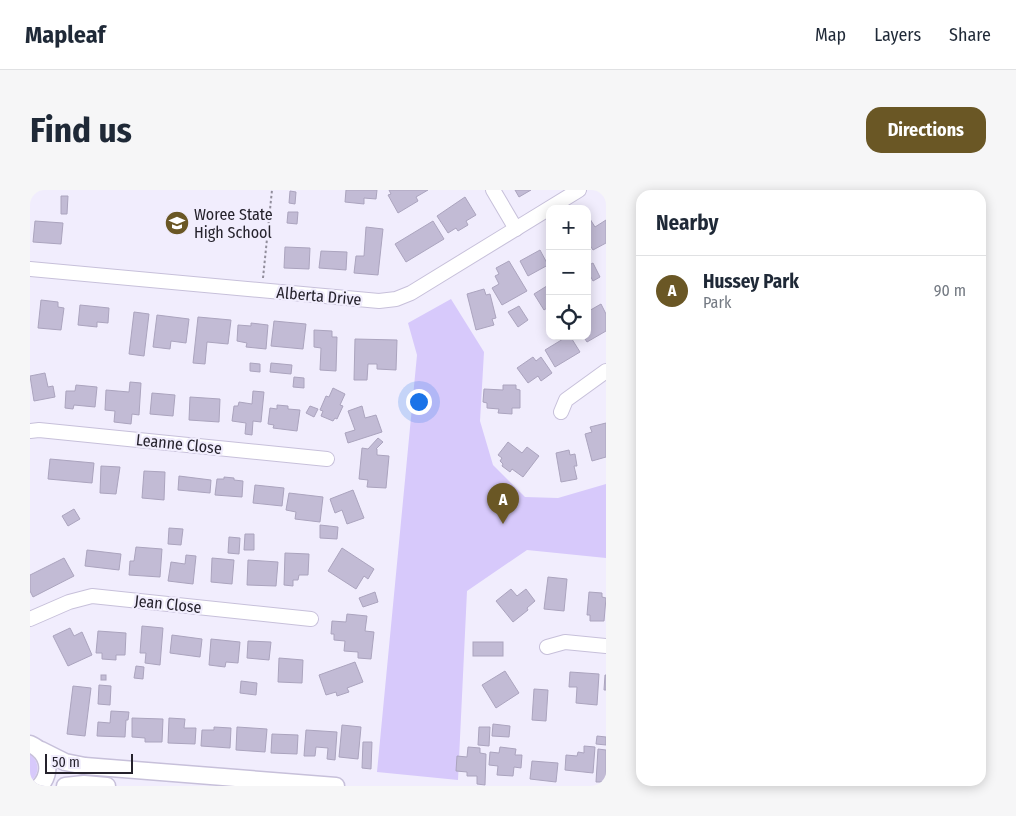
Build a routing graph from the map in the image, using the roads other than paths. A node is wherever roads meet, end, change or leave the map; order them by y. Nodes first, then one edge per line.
1 (493, 190) edge
2 (579, 190) edge
3 (516, 229) junction
4 (30, 269) edge
5 (606, 371) edge
6 (561, 412) dead end
7 (30, 431) edge
8 (328, 458) dead end
9 (311, 619) dead end
10 (30, 620) edge
11 (606, 646) edge
12 (547, 647) dead end
13 (35, 747) edge
14 (40, 786) edge
15 (65, 786) edge
16 (107, 786) edge
17 (336, 786) edge

1 - 3 street
2 - 3 street, Alberta Drive
3 - 4 street, Alberta Drive
5 - 6 street
7 - 8 street, Leanne Close
9 - 10 street, Jean Close
11 - 12 street
13 - 14 street
13 - 17 street
15 - 16 street

